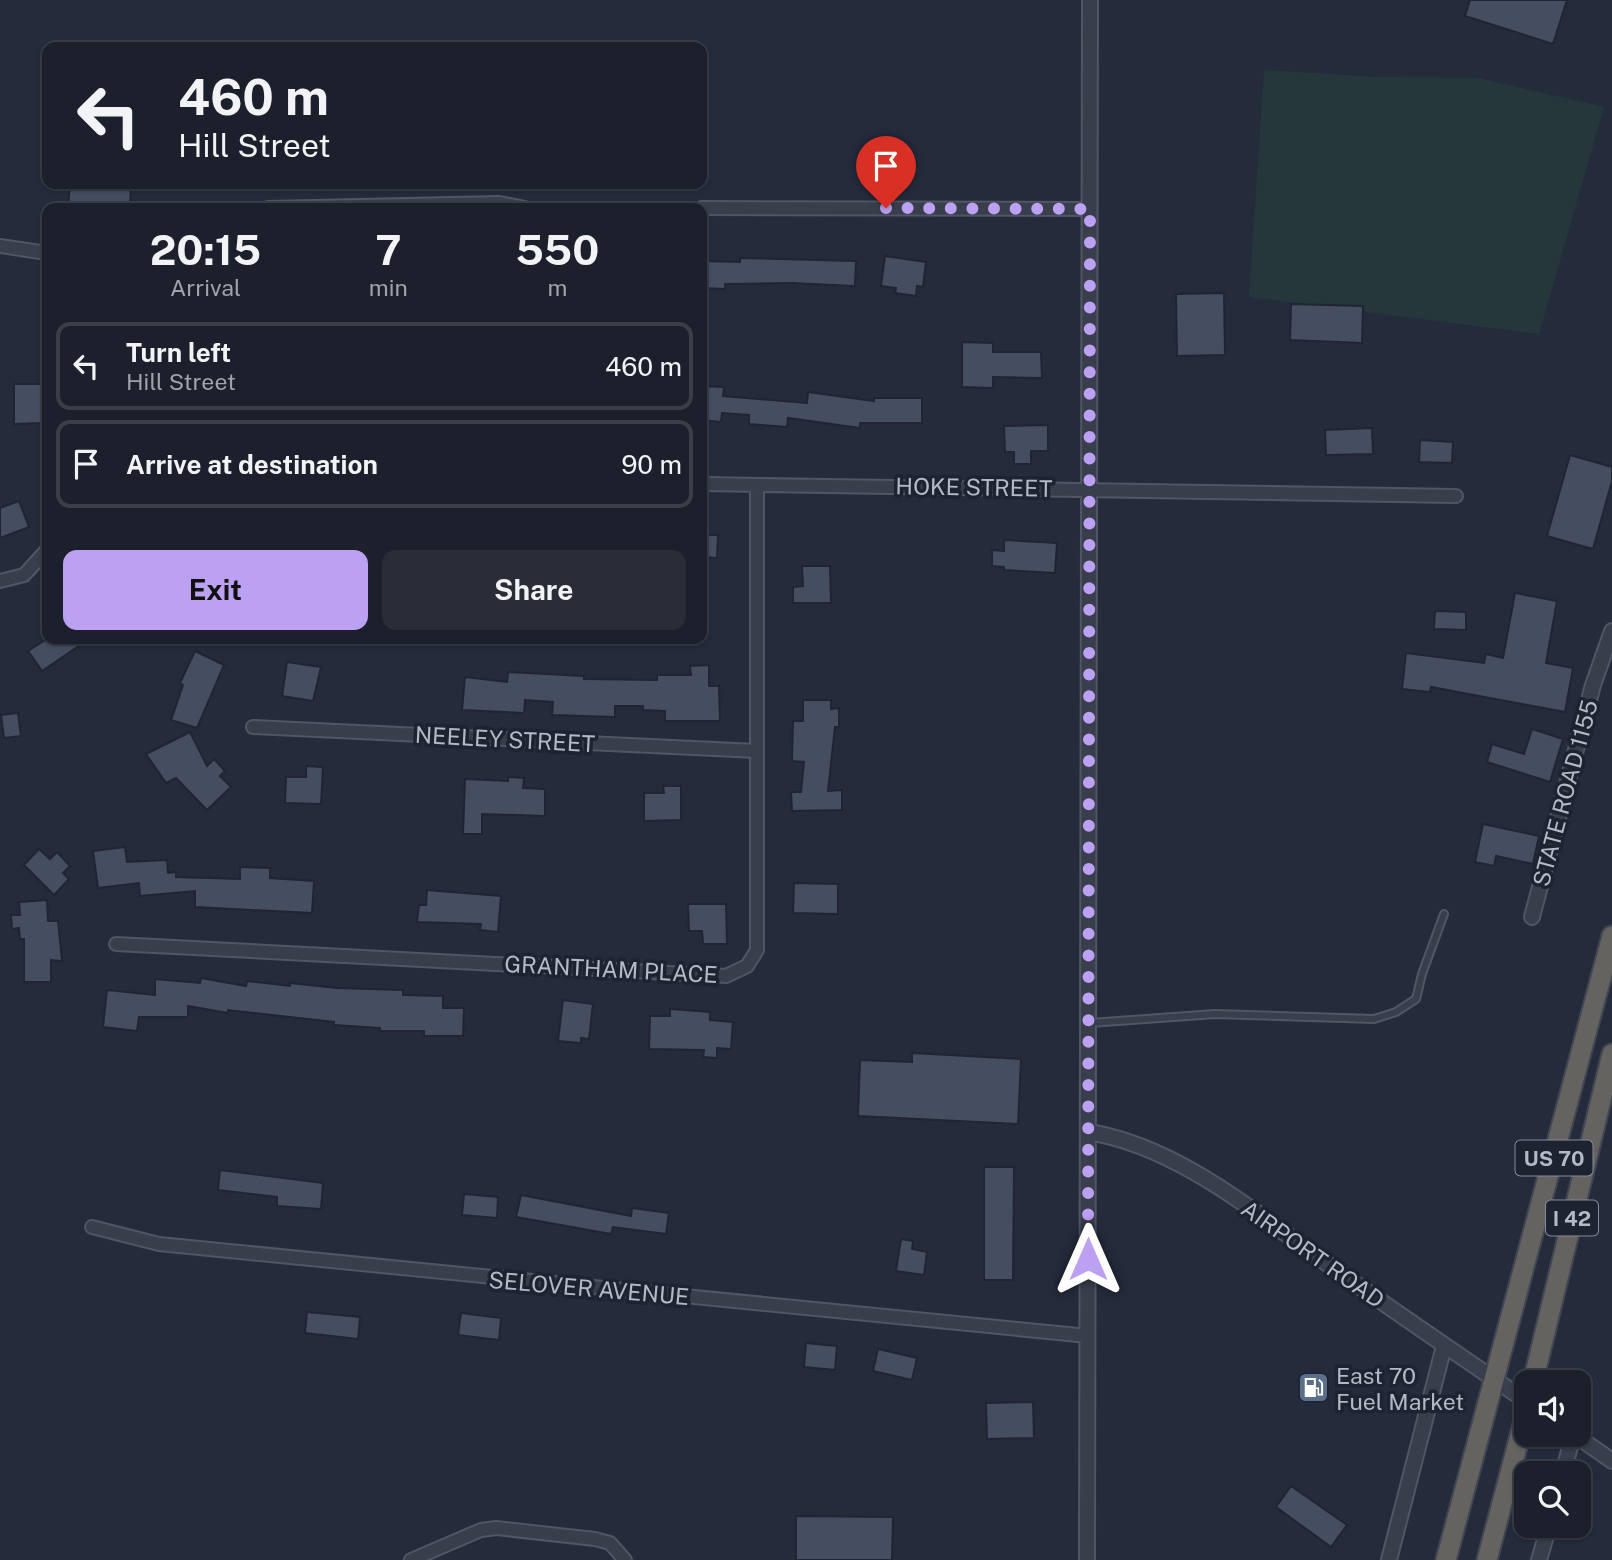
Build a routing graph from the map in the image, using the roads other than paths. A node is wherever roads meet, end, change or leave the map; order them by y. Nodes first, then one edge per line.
1 (1090, 0) edge
2 (707, 208) edge
3 (1090, 209) junction
4 (0, 246) edge
5 (42, 252) edge
6 (707, 484) edge
7 (757, 485) junction
8 (1089, 489) junction
9 (1456, 496) dead end
10 (42, 555) edge
11 (0, 581) edge
12 (1612, 631) edge
13 (253, 727) dead end
14 (757, 751) junction
15 (1444, 914) dead end
16 (1532, 917) dead end
17 (1612, 936) edge
18 (116, 944) dead end
19 (1090, 1023) junction
20 (1612, 1054) edge
21 (1088, 1132) junction
22 (92, 1227) dead end
23 (1088, 1336) junction
24 (1444, 1346) junction
25 (1536, 1370) edge
26 (1493, 1379) junction
27 (1514, 1393) edge
28 (1517, 1447) edge
29 (1591, 1447) edge
30 (1612, 1461) edge
31 (1545, 1538) edge
32 (411, 1560) edge
33 (625, 1560) edge
34 (1087, 1560) edge
35 (1389, 1560) edge
36 (1446, 1560) edge
37 (1487, 1560) edge
38 (1539, 1560) edge

1 - 3 street
2 - 3 street
3 - 8 street
4 - 5 street
6 - 7 street, HOKE STREET
7 - 8 street, HOKE STREET
7 - 14 street, GRANTHAM PLACE
8 - 9 street, HOKE STREET
8 - 19 street
10 - 11 street
12 - 16 street, STATE ROAD 1155
13 - 14 street, NEELEY STREET
14 - 18 street, GRANTHAM PLACE
15 - 19 lane
17 - 26 highway, US 70
19 - 21 street
20 - 25 highway, I 42
21 - 23 street
21 - 24 street, AIRPORT ROAD
22 - 23 street, SELOVER AVENUE
23 - 34 street
24 - 26 street, AIRPORT ROAD
24 - 35 street
26 - 27 street, AIRPORT ROAD
26 - 36 highway, US 70
28 - 37 highway
29 - 30 street
31 - 38 street
32 - 33 street

